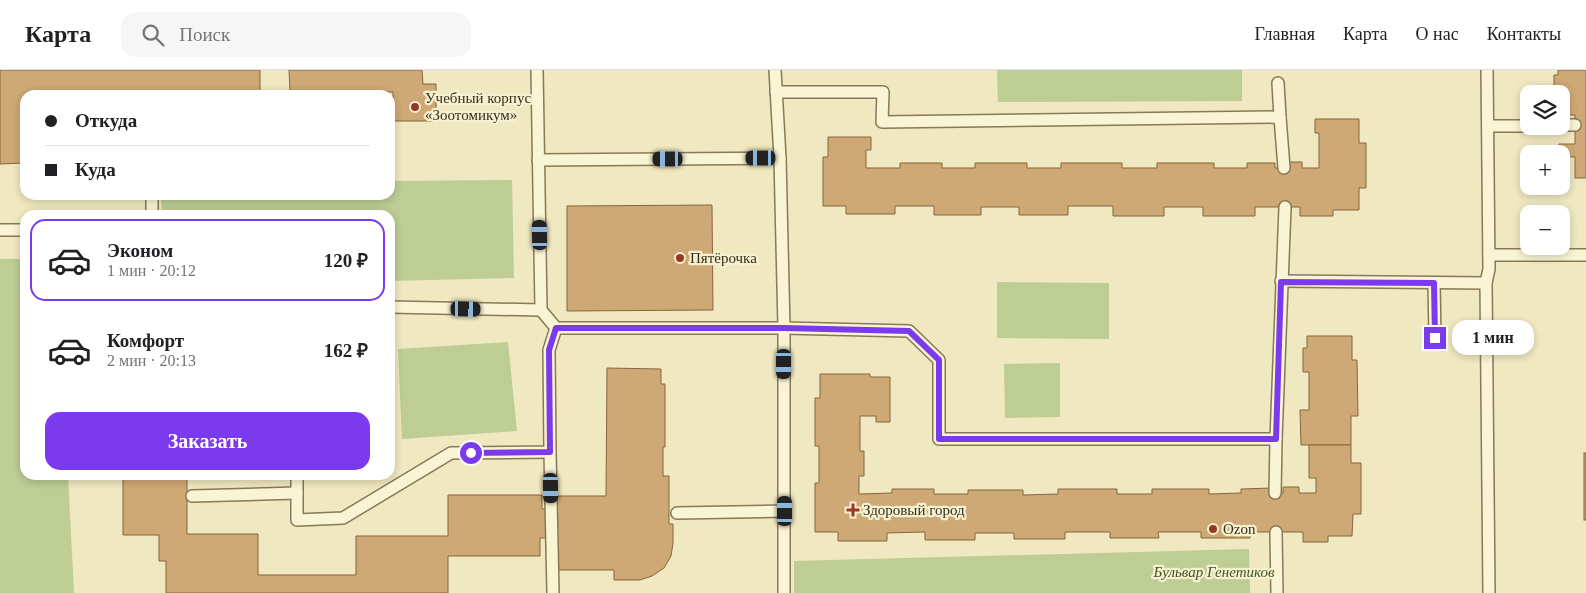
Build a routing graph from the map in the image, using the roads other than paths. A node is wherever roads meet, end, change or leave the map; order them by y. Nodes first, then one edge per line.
1 (537, 70) edge
2 (775, 70) edge
3 (1487, 70) edge
4 (1278, 83) dead end
5 (776, 92) junction
6 (1280, 118) junction
7 (1570, 125) edge
8 (1575, 125) dead end
9 (1488, 126) junction
10 (1520, 126) edge
11 (780, 158) junction
12 (538, 160) junction
13 (1284, 168) dead end
14 (1285, 207) dead end
15 (0, 230) edge
16 (20, 230) edge
17 (1489, 255) junction
18 (1586, 255) edge
19 (1281, 282) junction
20 (1434, 283) junction
21 (1486, 283) junction
22 (395, 307) edge
23 (541, 310) junction
24 (556, 328) junction
25 (784, 328) junction
26 (1435, 338) dead end
27 (1276, 439) junction
28 (550, 452) junction
29 (297, 480) edge
30 (297, 493) junction
31 (1275, 493) dead end
32 (192, 496) dead end
33 (785, 511) junction
34 (677, 513) dead end
35 (1276, 532) dead end
36 (553, 593) edge
37 (784, 593) edge
38 (1277, 593) edge
39 (1489, 593) edge

1 - 12 lane
2 - 5 lane
3 - 9 lane
4 - 6 lane
5 - 6 lane
5 - 11 lane
6 - 13 lane
7 - 8 lane
9 - 10 lane
9 - 17 lane
11 - 12 lane
11 - 25 lane
12 - 23 lane
14 - 19 lane
15 - 16 lane
17 - 18 lane
17 - 21 lane
19 - 20 lane
19 - 27 lane
20 - 21 lane
20 - 26 lane
21 - 39 lane
22 - 23 lane
23 - 24 lane
24 - 25 lane
24 - 28 lane
25 - 27 lane
25 - 33 lane
27 - 31 lane
28 - 30 lane
28 - 36 lane
29 - 30 lane
30 - 32 lane
33 - 34 lane
33 - 37 lane
35 - 38 lane

